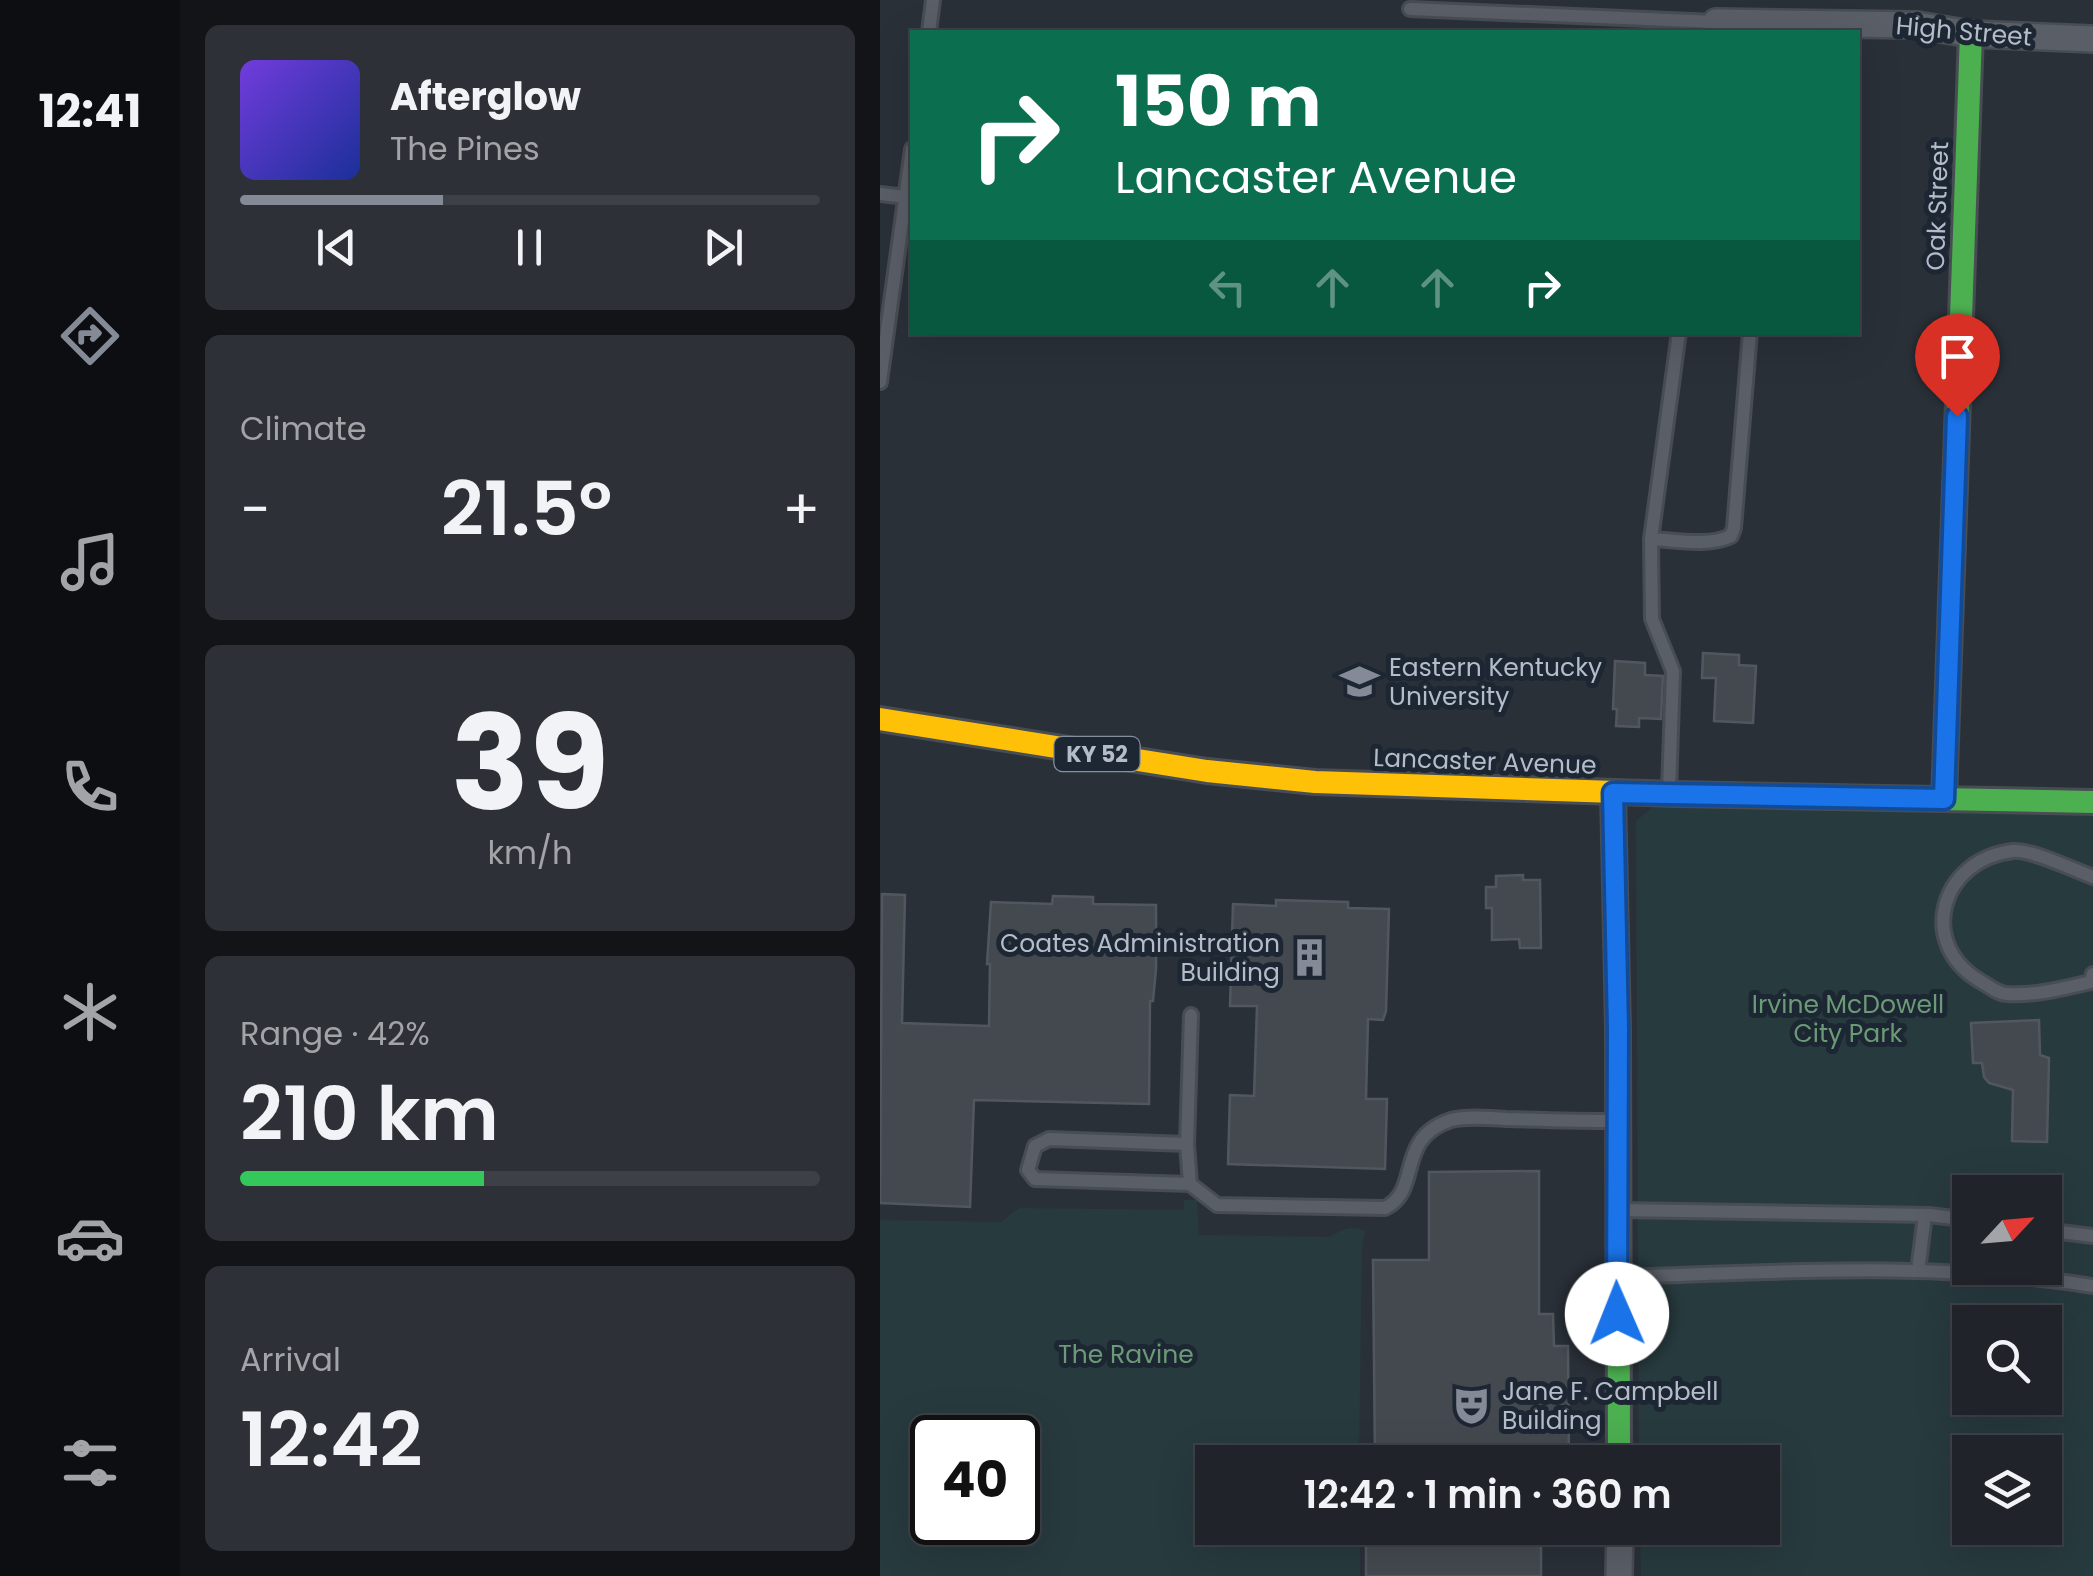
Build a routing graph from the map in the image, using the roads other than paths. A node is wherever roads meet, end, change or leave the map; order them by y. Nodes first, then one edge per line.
1 (933, 0) edge
2 (1410, 9) dead end
3 (1918, 12) edge
4 (1716, 22) joint
5 (929, 30) edge
6 (1970, 34) junction
7 (2093, 40) edge
8 (910, 165) edge
9 (880, 194) edge
10 (906, 197) junction
11 (1679, 335) edge
12 (1750, 335) edge
13 (880, 382) edge
14 (1651, 539) junction
15 (880, 719) edge
16 (1613, 793) junction
17 (1669, 793) junction
18 (1944, 799) junction
19 (2093, 802) edge
20 (2093, 877) edge
21 (2093, 974) edge
22 (1191, 1015) dead end
23 (1617, 1121) junction
24 (1187, 1144) junction
25 (1190, 1184) junction
26 (1616, 1210) junction
27 (1924, 1215) junction
28 (1952, 1218) edge
29 (2062, 1232) edge
30 (2093, 1236) edge
31 (1918, 1271) junction
32 (1616, 1277) junction
33 (2093, 1286) edge
34 (1619, 1445) edge

1 - 5 lane
2 - 4 lane
3 - 4 street, High Street
3 - 6 street, High Street
6 - 7 street, High Street
6 - 18 street, Oak Street
8 - 10 lane
9 - 10 lane
10 - 13 lane
11 - 14 lane
12 - 14 lane
14 - 17 lane
15 - 16 street, Lancaster Avenue / KY 52
16 - 17 street, Lancaster Avenue / KY 52
16 - 23 street
17 - 18 street, Lancaster Avenue / KY 52
18 - 19 street, Lancaster Avenue / KY 52
20 - 21 lane
22 - 24 lane
23 - 25 lane
23 - 26 street
24 - 25 lane
24 - 25 lane
26 - 27 lane
26 - 32 street
27 - 28 lane
27 - 31 lane
29 - 30 lane
31 - 32 lane
31 - 33 lane
32 - 34 street

